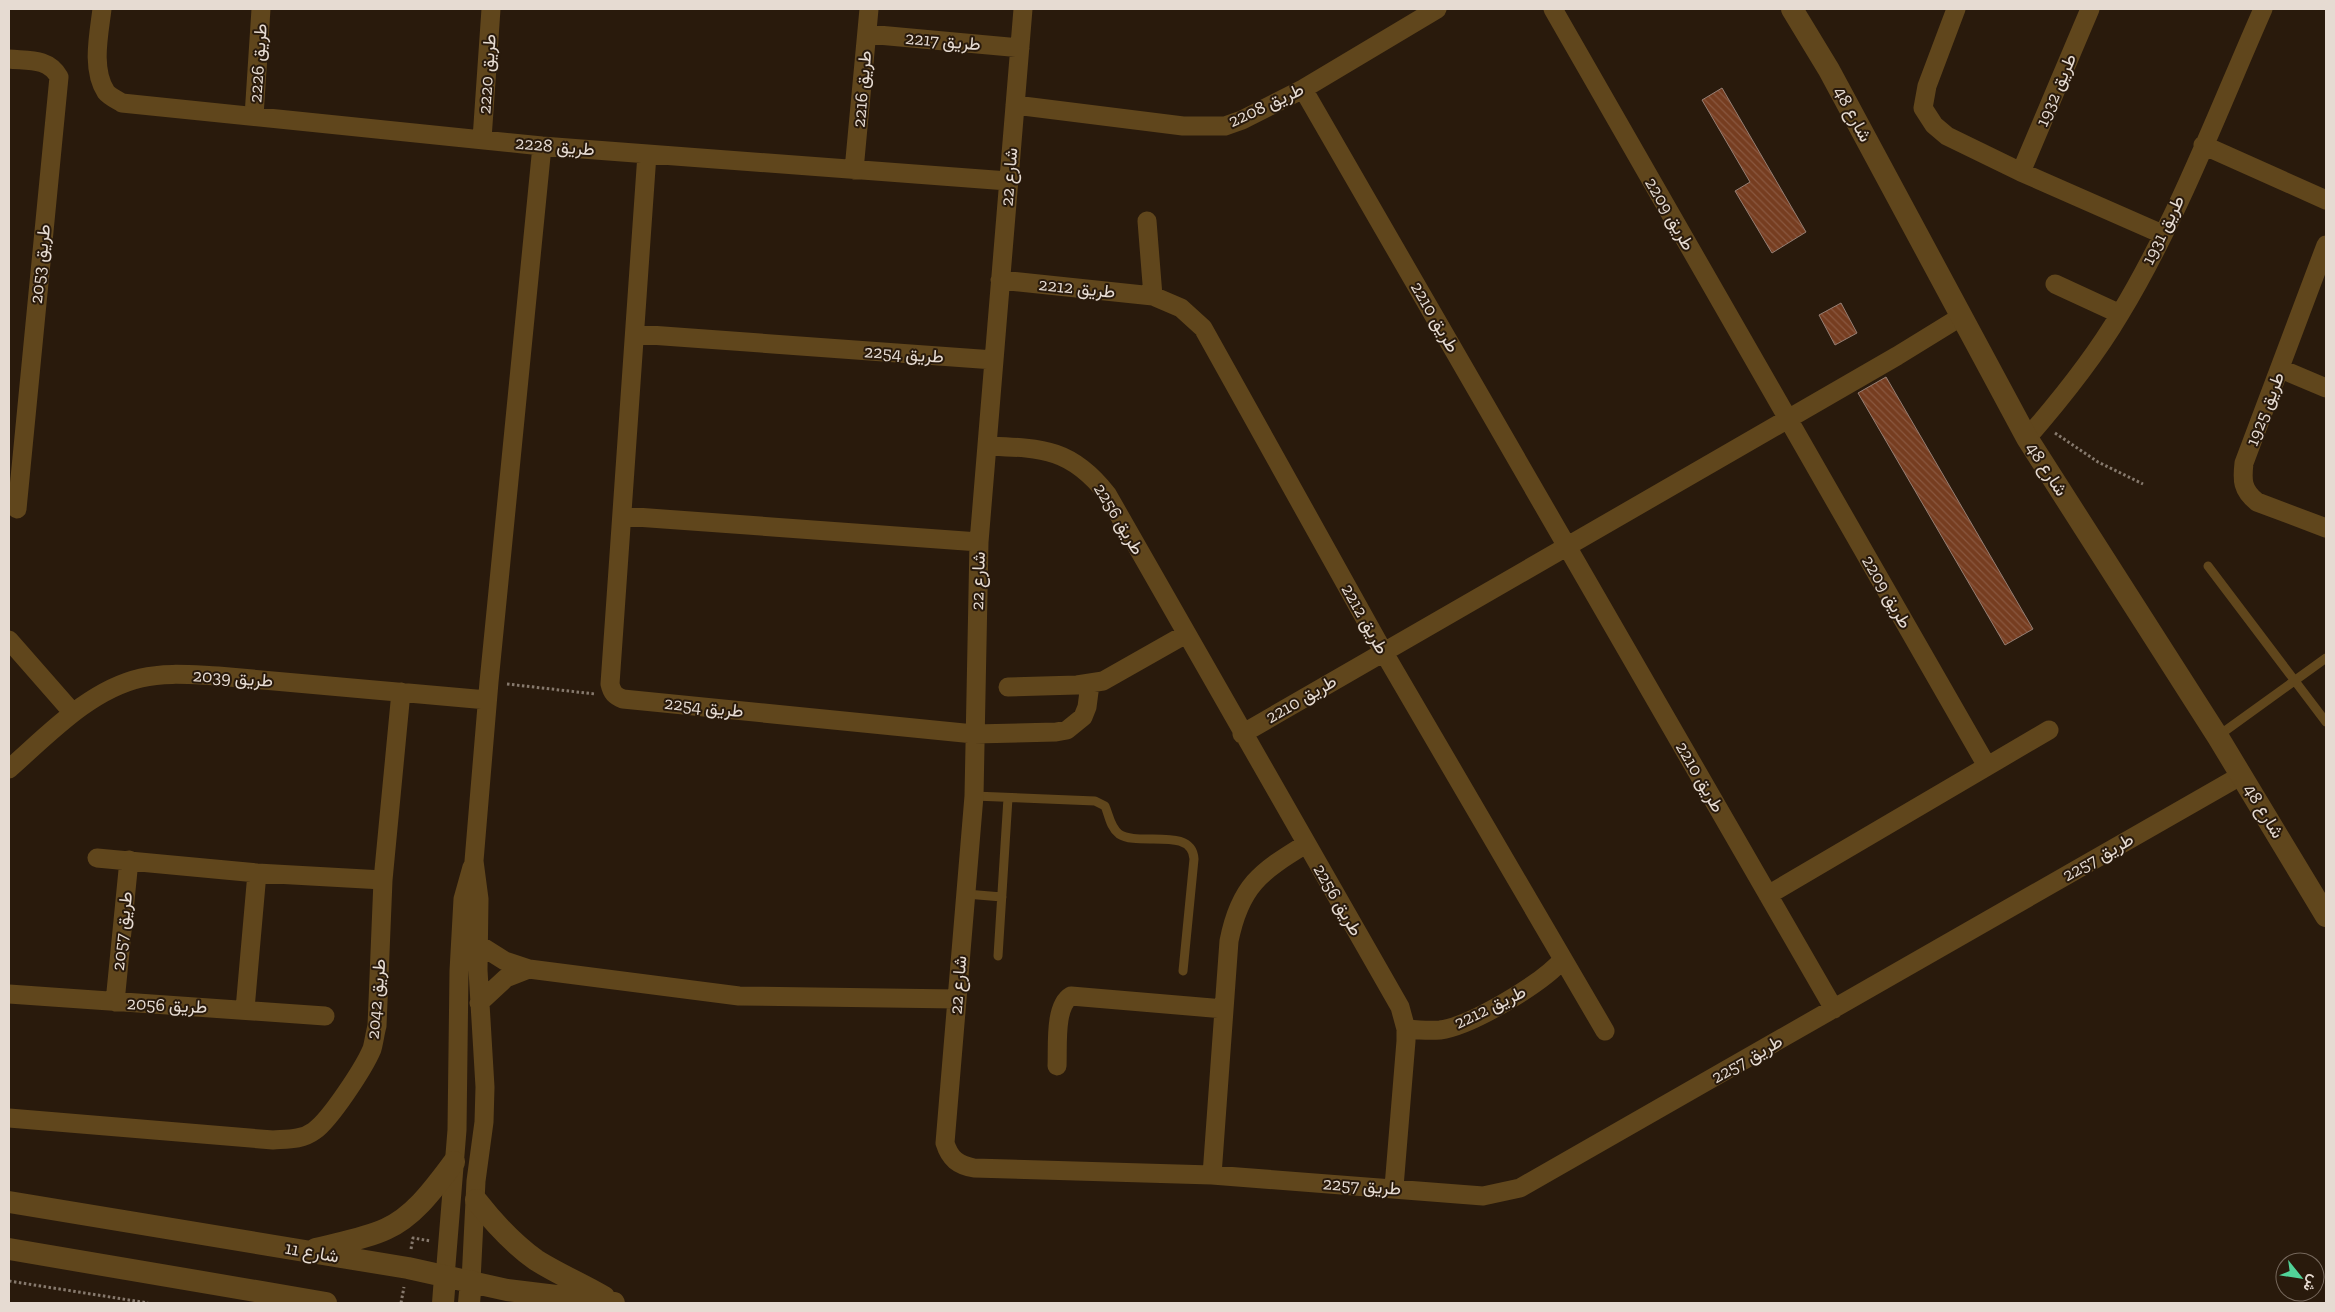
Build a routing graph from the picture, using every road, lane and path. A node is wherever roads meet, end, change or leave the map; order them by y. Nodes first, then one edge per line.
1 (102, 9) edge
2 (261, 9) edge
3 (491, 9) edge
4 (869, 9) edge
5 (1023, 9) edge
6 (1437, 9) edge
7 (1553, 9) edge
8 (1792, 9) edge
9 (1956, 9) edge
10 (2090, 9) edge
11 (2263, 9) edge
12 (867, 34) junction
13 (1020, 48) junction
14 (9, 59) edge
15 (1303, 89) junction
16 (1015, 104) junction
17 (254, 116) junction
18 (482, 139) junction
19 (2203, 145) junction
20 (542, 146) junction
21 (647, 154) junction
22 (854, 170) junction
23 (2021, 172) junction
24 (1008, 182) junction
25 (2326, 200) edge
26 (1147, 221) dead end
27 (2162, 234) junction
28 (2326, 245) edge
29 (1000, 280) junction
30 (2055, 284) dead end
31 (1153, 296) junction
32 (2120, 314) junction
33 (1962, 316) junction
34 (636, 334) junction
35 (994, 360) junction
36 (2280, 369) junction
37 (2326, 388) edge
38 (1788, 419) junction
39 (2034, 430) junction
40 (987, 446) junction
41 (14, 472) edge
42 (2143, 484) dead end
43 (17, 509) dead end
44 (622, 516) junction
45 (2326, 528) edge
46 (979, 542) junction
47 (1567, 545) junction
48 (2208, 566) dead end
49 (1186, 634) junction
50 (12, 650) edge
51 (1383, 651) junction
52 (2326, 658) edge
53 (2295, 681) junction
54 (1090, 684) junction
55 (1008, 687) dead end
56 (488, 691) junction
57 (401, 692) junction
58 (617, 697) junction
59 (73, 713) junction
60 (2326, 722) edge
61 (2049, 730) dead end
62 (974, 734) junction
63 (1242, 734) junction
64 (2218, 737) junction
65 (1987, 766) junction
66 (9, 769) edge
67 (2242, 774) junction
68 (974, 796) junction
69 (1008, 798) junction
70 (1306, 844) junction
71 (97, 858) dead end
72 (129, 860) junction
73 (474, 861) junction
74 (257, 873) junction
75 (383, 880) junction
76 (966, 894) junction
77 (1768, 895) junction
78 (1002, 897) junction
79 (2326, 916) edge
80 (478, 944) junction
81 (998, 956) dead end
82 (1563, 959) junction
83 (530, 969) junction
84 (1183, 971) dead end
85 (9, 994) edge
86 (957, 1000) junction
87 (115, 1002) junction
88 (480, 1003) junction
89 (245, 1009) junction
90 (1224, 1009) junction
91 (1834, 1009) junction
92 (325, 1016) dead end
93 (1406, 1029) junction
94 (1605, 1030) dead end
95 (1056, 1066) dead end
96 (9, 1118) edge
97 (948, 1152) joint
98 (454, 1162) junction
99 (1212, 1175) junction
100 (1394, 1187) junction
101 (476, 1200) junction
102 (9, 1202) edge
103 (9, 1249) edge
104 (309, 1251) junction
105 (445, 1277) junction
106 (9, 1281) edge
107 (470, 1292) edge
108 (292, 1300) edge
109 (148, 1303) edge
110 (326, 1303) edge
111 (443, 1303) edge
112 (614, 1303) edge

1 - 17 street, طريق 2228
2 - 17 street, طريق 2226
3 - 18 street, طريق 2220
4 - 12 street, طريق 2216
5 - 13 street, شارع 22
6 - 15 street, طريق 2208
7 - 38 street, طريق 2209
8 - 33 street, شارع 48
9 - 23 street
10 - 23 street, طريق 1932
11 - 19 street, طريق 1931
12 - 13 street, طريق 2217
12 - 22 street, طريق 2216
13 - 16 street, شارع 22
14 - 41 street, طريق 2053
15 - 16 street, طريق 2208
15 - 47 street, طريق 2210
16 - 24 street, شارع 22
17 - 18 street, طريق 2228
18 - 20 street, طريق 2228
19 - 25 street
19 - 27 street, طريق 1931
20 - 21 street, طريق 2228
20 - 56 street
21 - 22 street, طريق 2228
21 - 34 street
22 - 24 street, طريق 2228
23 - 27 street
24 - 29 street, شارع 22
26 - 31 street
27 - 32 street, طريق 1931
28 - 36 street, طريق 1925
29 - 31 street, طريق 2212
29 - 35 street, شارع 22
30 - 32 street
31 - 51 street, طريق 2212
32 - 39 street, طريق 1931
33 - 38 street
33 - 39 street, شارع 48
34 - 35 street, طريق 2254
34 - 44 street
35 - 40 street, شارع 22
36 - 37 street
36 - 45 street, طريق 1925
38 - 47 street
38 - 65 street, طريق 2209
39 - 42 path
39 - 64 street, شارع 48
40 - 46 street, شارع 22
40 - 49 street, طريق 2256
41 - 43 street, طريق 2053
44 - 46 street
44 - 58 street
46 - 62 street, شارع 22
47 - 51 street, طريق 2210
47 - 77 street, طريق 2210
48 - 53 lane
49 - 54 street
49 - 63 street, طريق 2256
50 - 59 street
51 - 63 street, طريق 2210
51 - 82 street, طريق 2212
52 - 53 lane
53 - 60 lane
53 - 64 lane
54 - 55 street
54 - 62 street
56 - 57 street, طريق 2039
56 - 58 path
56 - 73 street
57 - 59 street, طريق 2039
57 - 75 street, طريق 2042
58 - 62 street, طريق 2254
59 - 66 street, طريق 2039
61 - 65 street
62 - 68 street, شارع 22
63 - 70 street, طريق 2256
64 - 67 street, شارع 48
65 - 77 street
67 - 79 street, شارع 48
67 - 91 street, طريق 2257
68 - 69 lane
68 - 76 street, شارع 22
69 - 78 lane
69 - 84 lane
70 - 90 street
70 - 93 street, طريق 2256
71 - 72 street
72 - 74 street
72 - 87 street, طريق 2057
73 - 80 street
73 - 98 street
74 - 75 street
74 - 89 street
75 - 96 street, طريق 2042
76 - 78 lane
76 - 86 street, شارع 22
77 - 91 street, طريق 2210
78 - 81 lane
80 - 83 street
80 - 88 street
82 - 93 street, طريق 2212
82 - 94 street, طريق 2212
83 - 86 street
83 - 88 street
85 - 87 street, طريق 2056
86 - 97 street, شارع 22
87 - 89 street, طريق 2056
88 - 101 street
89 - 92 street, طريق 2056
90 - 95 street
90 - 99 street
91 - 100 street, طريق 2257
93 - 100 street, طريق 2256
97 - 99 street, طريق 2257
98 - 104 street
98 - 105 street
99 - 100 street, طريق 2257
101 - 107 street
101 - 112 street
102 - 104 street, شارع 11
103 - 108 street
104 - 105 street, شارع 11
105 - 107 street, شارع 11
105 - 111 street
106 - 109 path
107 - 112 street, شارع 11
108 - 110 street

